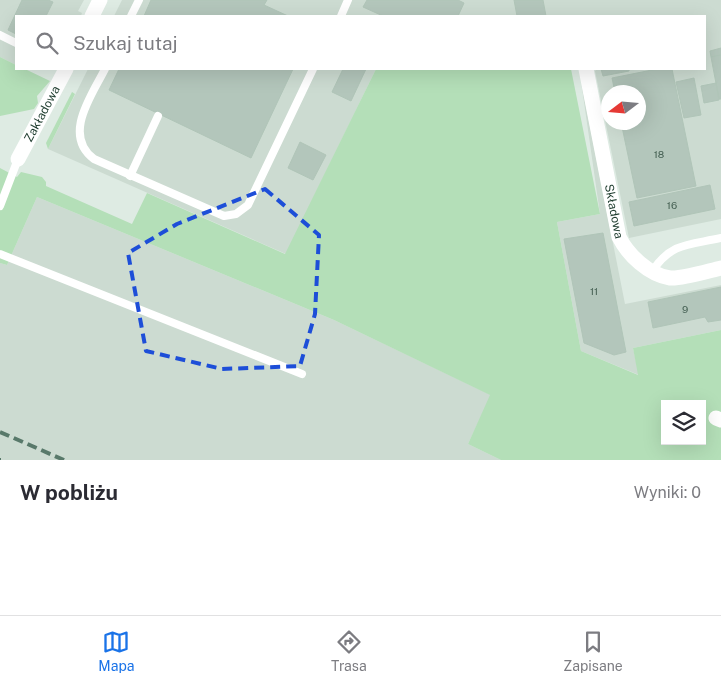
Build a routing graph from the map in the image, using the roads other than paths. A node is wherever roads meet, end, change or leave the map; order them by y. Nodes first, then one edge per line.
1 (100, 0) edge
2 (139, 0) edge
3 (348, 0) edge
4 (92, 15) edge
5 (132, 15) edge
6 (341, 15) edge
7 (0, 35) edge
8 (15, 42) edge
9 (65, 70) edge
10 (104, 70) edge
11 (313, 70) edge
12 (586, 70) edge
13 (158, 116) dead end
14 (18, 159) joint
15 (130, 176) junction
16 (0, 206) edge
17 (721, 238) edge
18 (0, 254) edge
19 (721, 268) edge
20 (654, 270) junction
21 (302, 374) dead end

1 - 4 street
2 - 5 lane
3 - 6 lane
7 - 8 lane
9 - 14 street, Zakładowa
10 - 15 lane
11 - 15 lane
12 - 20 street, Składowa
13 - 15 lane
14 - 16 lane
17 - 20 lane
18 - 21 lane
19 - 20 street, Składowa

